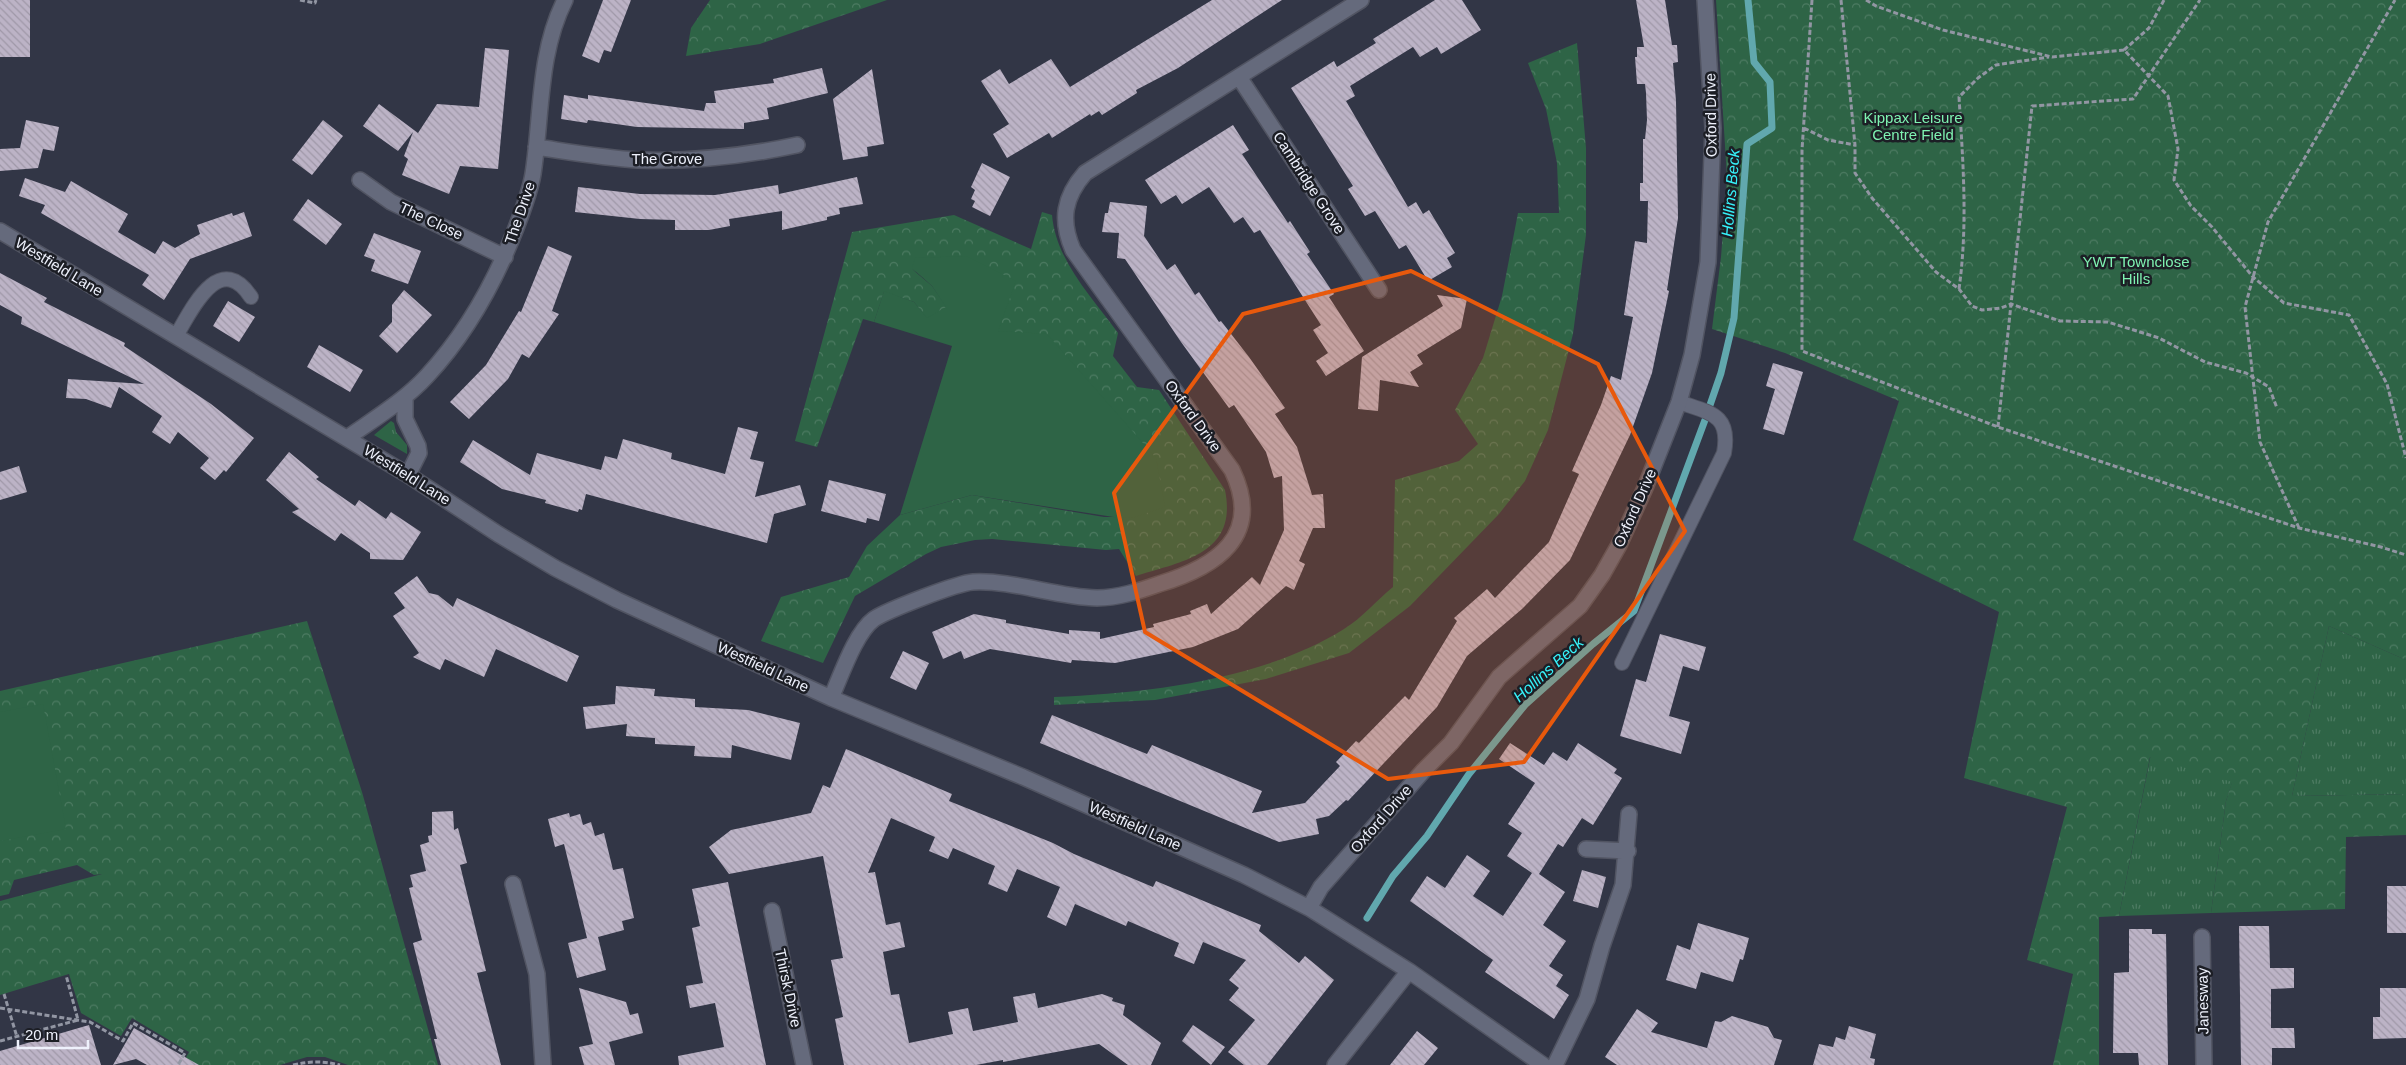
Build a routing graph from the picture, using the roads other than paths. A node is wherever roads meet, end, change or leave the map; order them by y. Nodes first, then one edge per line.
1 (565, 0) edge
2 (1361, 0) edge
3 (1704, 0) edge
4 (1238, 77) junction
5 (797, 145) dead end
6 (536, 148) junction
7 (360, 180) dead end
8 (0, 231) edge
9 (505, 257) junction
10 (1380, 290) dead end
11 (251, 297) dead end
12 (176, 336) junction
13 (405, 397) junction
14 (1679, 402) junction
15 (347, 438) junction
16 (408, 475) junction
17 (1622, 663) dead end
18 (831, 698) junction
19 (1629, 814) dead end
20 (1586, 849) dead end
21 (1628, 851) junction
22 (513, 884) dead end
23 (1309, 908) junction
24 (772, 911) dead end
25 (2202, 937) dead end
26 (1409, 971) junction
27 (543, 1065) edge
28 (804, 1065) edge
29 (1335, 1065) edge
30 (1543, 1065) edge
31 (1555, 1065) edge
32 (2204, 1065) edge

1 - 6 street, The Drive
2 - 4 street, Oxford Drive
3 - 14 street, Oxford Drive
4 - 10 street, Cambridge Grove
4 - 18 street, Oxford Drive
5 - 6 street, The Grove
6 - 9 street, The Drive
7 - 9 street, The Close
8 - 12 street, Westfield Lane
9 - 13 street, The Drive
11 - 12 lane
12 - 15 street, Westfield Lane
13 - 15 street, The Drive
13 - 16 street
14 - 17 lane
14 - 23 street, Oxford Drive
15 - 16 street, Westfield Lane
16 - 18 street, Westfield Lane
18 - 23 street, Westfield Lane
19 - 21 street
20 - 21 street
21 - 31 street
22 - 27 street
23 - 26 street, Westfield Lane
24 - 28 street, Thirsk Drive
25 - 32 street, Janesway
26 - 29 street
26 - 30 street, Westfield Lane

